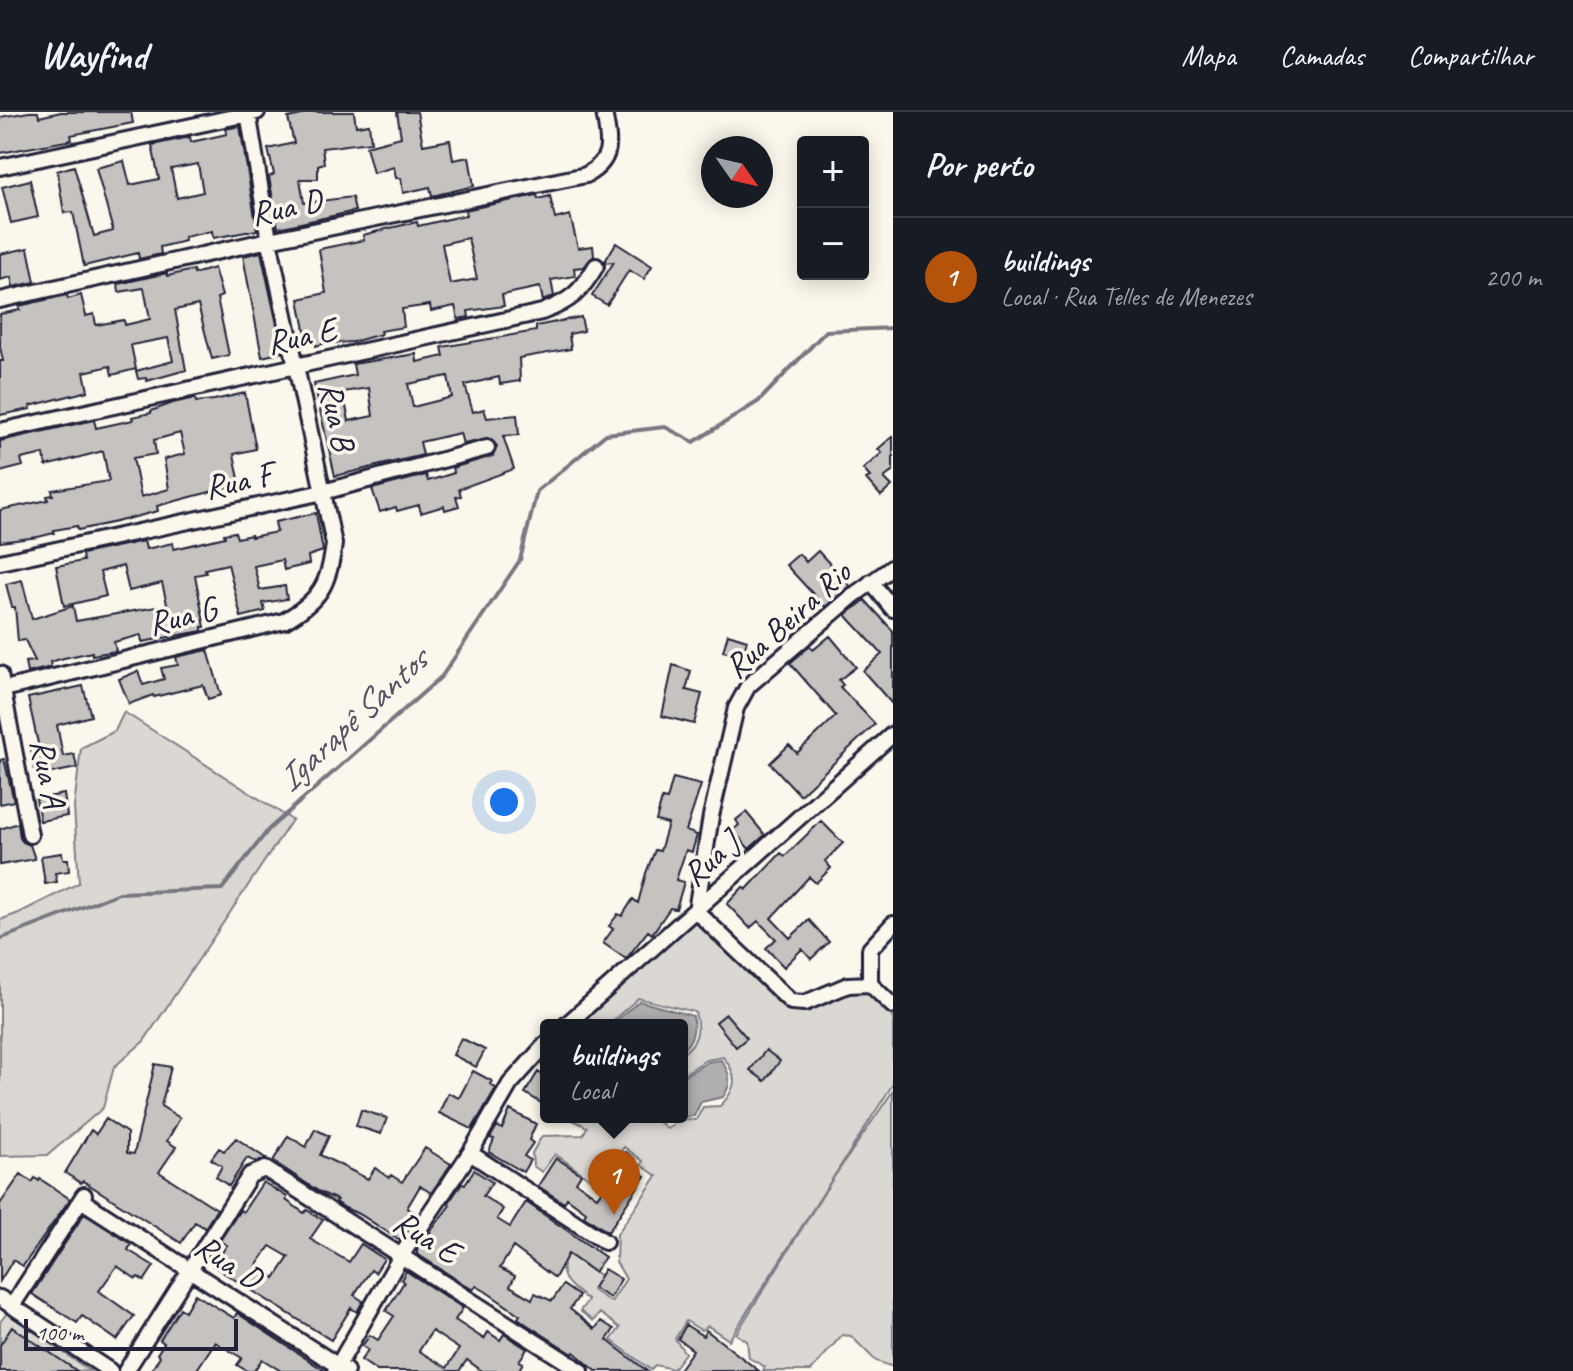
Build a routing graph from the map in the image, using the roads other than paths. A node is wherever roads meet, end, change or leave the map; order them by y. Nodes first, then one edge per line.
1 (604, 112) edge
2 (252, 113) edge
3 (0, 167) edge
4 (269, 240) junction
5 (596, 266) dead end
6 (0, 300) edge
7 (297, 367) junction
8 (0, 431) edge
9 (487, 448) dead end
10 (323, 492) junction
11 (334, 544) joint
12 (0, 562) edge
13 (893, 567) edge
14 (871, 582) junction
15 (893, 609) edge
16 (0, 674) edge
17 (2, 690) edge
18 (893, 734) edge
19 (30, 835) dead end
20 (696, 911) junction
21 (893, 924) edge
22 (870, 984) junction
23 (893, 1006) edge
24 (573, 1019) edge
25 (540, 1051) edge
26 (470, 1153) junction
27 (605, 1242) dead end
28 (401, 1256) junction
29 (189, 1272) junction
30 (6, 1302) edge
31 (340, 1369) edge
32 (110, 1371) edge
33 (126, 1371) edge
34 (581, 1371) edge

1 - 4 street, Rua D
2 - 3 street
2 - 4 street, Rua B
4 - 6 street, Rua D
4 - 7 street, Rua B
5 - 7 street, Rua E
7 - 8 street, Rua E
7 - 10 street, Rua B
9 - 10 street, Rua F
10 - 11 street, Rua B
10 - 12 street, Rua F
11 - 17 street, Rua G
13 - 14 street, Rua Beira Rio
14 - 15 street
14 - 20 street, Rua Beira Rio
16 - 17 street, Rua A
17 - 19 street, Rua A
18 - 20 street, Rua J
20 - 22 street
20 - 24 street, Rua J
21 - 22 street
22 - 23 street
25 - 26 street
26 - 27 street
26 - 28 street
28 - 29 street, Rua E
28 - 31 street
28 - 34 street, Rua E
29 - 30 street, Rua D
29 - 31 street, Rua D
29 - 33 street
30 - 32 street

